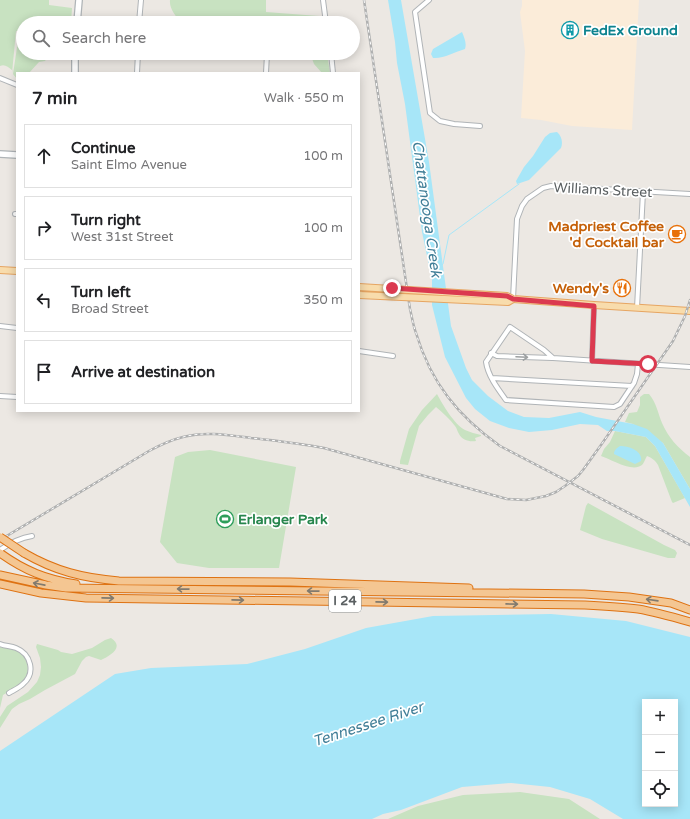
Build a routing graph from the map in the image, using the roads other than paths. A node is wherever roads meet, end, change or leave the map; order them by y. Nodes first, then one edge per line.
1 (78, 0) edge
2 (141, 0) edge
3 (323, 0) edge
4 (429, 0) edge
5 (77, 16) edge
6 (140, 16) edge
7 (325, 16) edge
8 (75, 60) edge
9 (137, 60) edge
10 (267, 60) edge
11 (331, 60) edge
12 (74, 72) edge
13 (136, 72) edge
14 (266, 72) edge
15 (333, 72) edge
16 (0, 78) edge
17 (16, 85) edge
18 (480, 126) dead end
19 (0, 154) edge
20 (16, 155) edge
21 (643, 192) junction
22 (690, 194) edge
23 (0, 270) edge
24 (16, 271) edge
25 (360, 287) edge
26 (360, 295) edge
27 (513, 299) junction
28 (594, 306) junction
29 (637, 308) junction
30 (690, 311) edge
31 (0, 326) edge
32 (16, 328) edge
33 (360, 351) edge
34 (491, 353) junction
35 (393, 356) dead end
36 (552, 358) junction
37 (592, 361) junction
38 (638, 364) junction
39 (690, 367) edge
40 (492, 378) junction
41 (632, 386) junction
42 (0, 396) edge
43 (16, 397) edge
44 (32, 536) dead end
45 (0, 537) edge
46 (0, 551) edge
47 (0, 575) edge
48 (0, 584) edge
49 (93, 588) junction
50 (0, 589) edge
51 (489, 593) junction
52 (86, 598) junction
53 (690, 610) edge
54 (690, 622) edge
55 (0, 644) edge
56 (9, 693) dead end

1 - 5 street
2 - 6 street
3 - 7 street
4 - 18 street
8 - 12 street
9 - 13 street
10 - 14 street
11 - 15 street
16 - 17 street
19 - 20 street
21 - 22 street, Williams Street
21 - 27 street, Williams Street
21 - 29 street
23 - 24 main road
25 - 27 main road, bridge
26 - 27 main road, bridge
27 - 28 main road
28 - 29 main road
28 - 37 street
29 - 30 main road
31 - 32 street
33 - 35 street
34 -> 36 street
34 - 36 street
34 - 40 street
36 - 37 street
37 - 38 street
38 - 39 street
38 - 41 street
40 - 41 street
40 - 41 street
42 - 43 street
44 - 46 street
45 - 51 highway, bridge
46 - 49 highway
49 -> 47 highway, I 24
48 - 52 highway, I 24
51 -> 49 highway, I 24
50 - 52 highway
53 -> 51 highway, I 24
52 -> 54 highway, I 24
55 - 56 street

